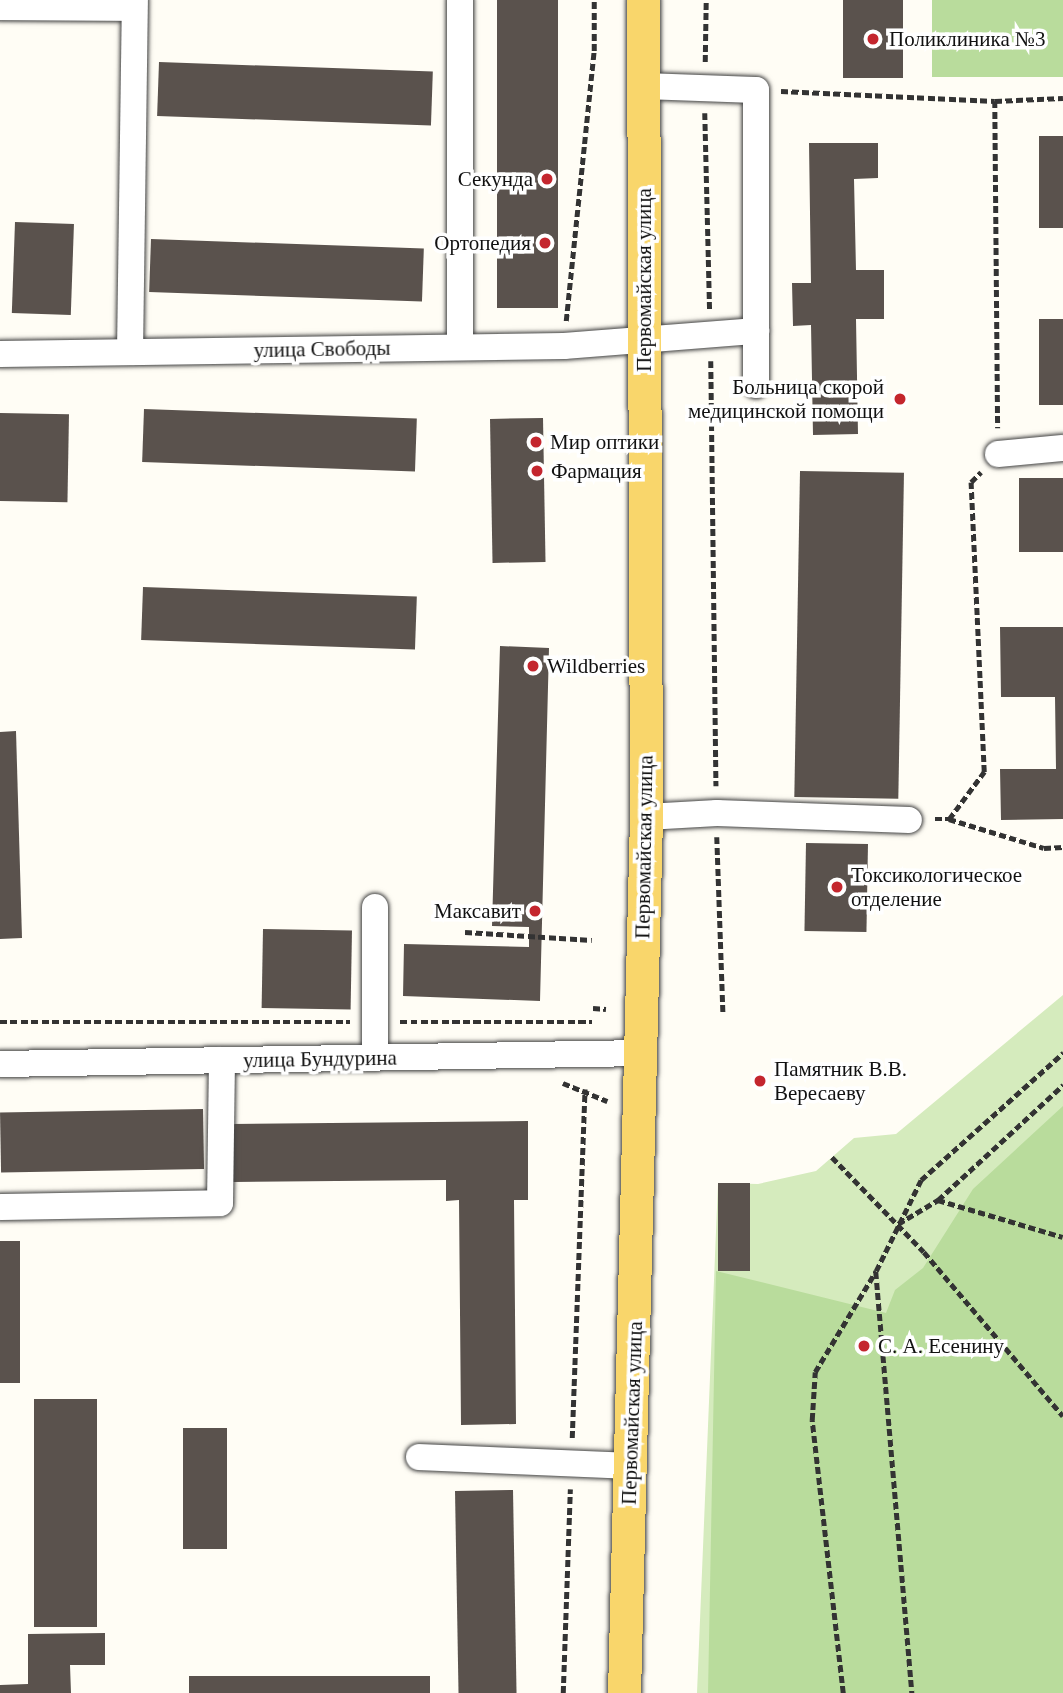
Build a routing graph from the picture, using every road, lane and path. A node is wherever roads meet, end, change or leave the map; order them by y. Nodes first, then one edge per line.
1 (460, 0) edge
2 (594, 0) edge
3 (643, 0) edge
4 (706, 0) edge
5 (134, 4) edge
6 (0, 7) edge
7 (643, 86) junction
8 (704, 88) junction
9 (756, 90) junction
10 (1063, 98) edge
11 (756, 331) junction
12 (711, 334) junction
13 (644, 339) junction
14 (564, 346) junction
15 (460, 347) junction
16 (131, 352) junction
17 (0, 354) edge
18 (756, 385) dead end
19 (1063, 448) edge
20 (998, 454) dead end
21 (717, 814) junction
22 (646, 817) junction
23 (909, 820) joint
24 (1063, 846) edge
25 (375, 907) dead end
26 (465, 932) dead end
27 (592, 940) dead end
28 (593, 1008) dead end
29 (606, 1009) dead end
30 (723, 1013) dead end
31 (0, 1022) edge
32 (375, 1022) junction
33 (592, 1022) dead end
34 (640, 1053) junction
35 (1063, 1053) edge
36 (375, 1058) junction
37 (222, 1060) junction
38 (0, 1064) edge
39 (560, 1082) dead end
40 (1063, 1085) edge
41 (585, 1089) junction
42 (607, 1101) dead end
43 (832, 1157) dead end
44 (938, 1200) junction
45 (0, 1207) edge
46 (897, 1224) junction
47 (1063, 1237) edge
48 (876, 1271) junction
49 (1063, 1416) edge
50 (419, 1457) dead end
51 (571, 1464) junction
52 (631, 1466) junction
53 (563, 1693) edge
54 (624, 1693) edge
55 (843, 1693) edge
56 (912, 1693) edge

1 - 15 street
2 - 14 path
3 - 7 main road, Первомайская улица
4 - 8 path
5 - 6 street
5 - 16 street
7 - 8 street
7 - 13 main road, Первомайская улица
8 - 9 street
8 - 12 path
9 - 10 path
9 - 11 street
11 - 12 street, улица Свободы
11 - 18 street
12 - 13 street, улица Свободы
12 - 21 path
13 - 14 street, улица Свободы
13 - 22 main road, Первомайская улица
14 - 15 street, улица Свободы
15 - 16 street, улица Свободы
16 - 17 street, улица Свободы
19 - 20 street
21 - 22 street
21 - 23 street
21 - 30 path
22 - 34 main road, Первомайская улица
23 - 24 path
25 - 32 street
26 - 27 path
28 - 29 path
31 - 32 path
32 - 33 path
32 - 36 street
34 - 36 street, улица Бундурина
34 - 52 main road, Первомайская улица
35 - 46 path
36 - 37 street, улица Бундурина
37 - 38 street, улица Бундурина
37 - 45 street
39 - 41 path
40 - 44 path
41 - 42 path
41 - 51 path
43 - 46 path
44 - 46 path
44 - 47 path
46 - 48 path
46 - 49 path
48 - 55 path
48 - 56 path
50 - 51 street
51 - 52 street
51 - 53 path
52 - 54 main road, Первомайская улица

